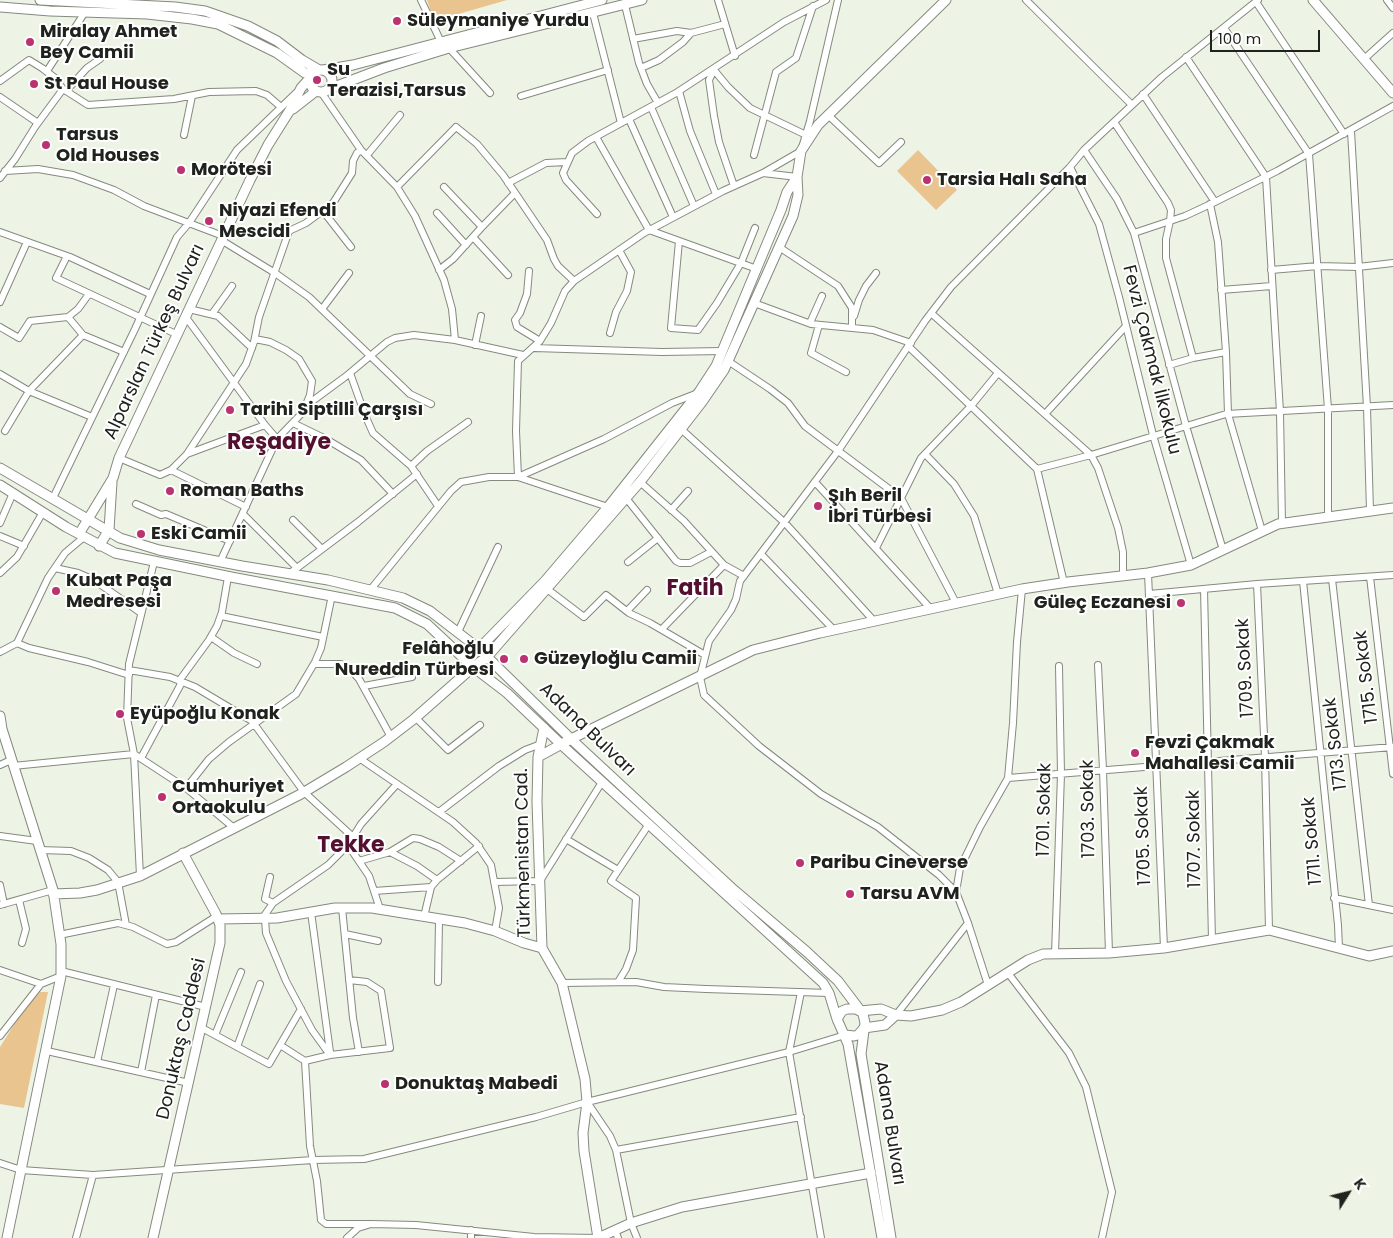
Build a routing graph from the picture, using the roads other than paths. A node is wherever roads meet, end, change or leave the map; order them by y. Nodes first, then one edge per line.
1 (40, 0) edge
2 (421, 0) edge
3 (602, 0) edge
4 (642, 0) edge
5 (718, 0) edge
6 (826, 0) edge
7 (838, 0) edge
8 (946, 0) edge
9 (1026, 0) edge
10 (1313, 0) edge
11 (1387, 0) edge
12 (1257, 1) edge
13 (101, 2) edge
14 (625, 2) edge
15 (814, 6) junction
16 (0, 7) edge
17 (1393, 8) edge
18 (85, 12) junction
19 (593, 13) junction
20 (725, 24) junction
21 (1224, 28) junction
22 (691, 33) junction
23 (1393, 33) edge
24 (633, 39) junction
25 (440, 42) junction
26 (450, 48) junction
27 (734, 56) junction
28 (1186, 58) junction
29 (100, 59) dead end
30 (1364, 59) junction
31 (641, 68) junction
32 (608, 70) junction
33 (714, 70) junction
34 (47, 71) junction
35 (316, 73) junction
36 (0, 80) edge
37 (65, 90) junction
38 (322, 90) junction
39 (679, 91) junction
40 (490, 93) dead end
41 (1393, 93) edge
42 (1143, 94) junction
43 (192, 96) junction
44 (521, 96) dead end
45 (0, 97) edge
46 (658, 103) junction
47 (1132, 105) junction
48 (1393, 106) edge
49 (651, 107) junction
50 (286, 109) junction
51 (400, 115) dead end
52 (828, 115) junction
53 (765, 116) junction
54 (629, 119) junction
55 (1114, 122) junction
56 (38, 123) junction
57 (621, 123) junction
58 (1348, 132) junction
59 (184, 135) dead end
60 (806, 135) junction
61 (596, 136) junction
62 (901, 142) dead end
63 (361, 150) junction
64 (1084, 150) junction
65 (801, 151) junction
66 (1309, 154) junction
67 (754, 155) dead end
68 (367, 156) junction
69 (567, 162) junction
70 (1070, 167) junction
71 (5, 171) junction
72 (763, 173) junction
73 (797, 176) junction
74 (1266, 177) junction
75 (0, 178) edge
76 (508, 183) junction
77 (734, 186) junction
78 (397, 187) junction
79 (444, 187) dead end
80 (515, 193) junction
81 (716, 194) junction
82 (1213, 203) junction
83 (694, 206) junction
84 (323, 211) junction
85 (437, 212) dead end
86 (597, 214) dead end
87 (673, 217) junction
88 (1170, 221) junction
89 (189, 223) junction
90 (482, 227) junction
91 (755, 228) dead end
92 (649, 230) junction
93 (0, 232) edge
94 (1134, 233) junction
95 (473, 237) junction
96 (222, 238) junction
97 (679, 241) junction
98 (27, 242) junction
99 (466, 245) junction
100 (351, 247) dead end
101 (779, 247) junction
102 (619, 250) junction
103 (67, 256) junction
104 (741, 262) junction
105 (1393, 263) edge
106 (1318, 266) junction
107 (1358, 266) junction
108 (757, 269) junction
109 (439, 270) junction
110 (1271, 270) junction
111 (530, 271) dead end
112 (349, 272) dead end
113 (275, 273) junction
114 (876, 273) dead end
115 (508, 275) dead end
116 (574, 281) junction
117 (232, 286) dead end
118 (1272, 286) junction
119 (1221, 290) junction
120 (89, 294) junction
121 (150, 294) junction
122 (822, 296) dead end
123 (0, 302) edge
124 (754, 303) junction
125 (322, 309) junction
126 (187, 313) junction
127 (932, 313) junction
128 (212, 314) junction
129 (481, 316) dead end
130 (68, 317) junction
131 (140, 318) junction
132 (810, 324) junction
133 (819, 325) junction
134 (1126, 326) junction
135 (0, 327) edge
136 (852, 327) junction
137 (610, 333) dead end
138 (176, 334) junction
139 (83, 336) junction
140 (255, 339) junction
141 (455, 340) junction
142 (540, 341) junction
143 (910, 344) junction
144 (476, 345) junction
145 (252, 348) junction
146 (534, 348) junction
147 (722, 351) junction
148 (124, 352) junction
149 (1226, 352) junction
150 (371, 355) junction
151 (523, 355) junction
152 (1193, 358) junction
153 (728, 361) junction
154 (1169, 366) junction
155 (350, 372) junction
156 (846, 372) dead end
157 (998, 373) junction
158 (0, 374) edge
159 (234, 383) junction
160 (29, 391) junction
161 (699, 392) junction
162 (431, 404) dead end
163 (1393, 405) edge
164 (306, 406) junction
165 (971, 406) junction
166 (1367, 406) junction
167 (1328, 409) junction
168 (1280, 412) junction
169 (1045, 414) junction
170 (1228, 414) junction
171 (92, 417) junction
172 (468, 422) dead end
173 (293, 423) junction
174 (265, 425) junction
175 (1186, 426) junction
176 (681, 429) junction
177 (5, 431) dead end
178 (1154, 435) junction
179 (277, 440) junction
180 (838, 451) junction
181 (187, 454) junction
182 (924, 454) junction
183 (1091, 455) junction
184 (119, 458) junction
185 (411, 466) junction
186 (0, 468) edge
187 (1037, 469) junction
188 (171, 470) junction
189 (417, 474) junction
190 (518, 477) junction
191 (112, 478) junction
192 (640, 482) junction
193 (816, 482) junction
194 (0, 485) edge
195 (688, 491) dead end
196 (13, 493) junction
197 (393, 494) junction
198 (53, 498) junction
199 (626, 498) junction
200 (901, 498) junction
201 (136, 504) dead end
202 (438, 506) junction
203 (246, 507) junction
204 (608, 507) junction
205 (1393, 508) edge
206 (671, 510) junction
207 (1370, 511) junction
208 (43, 512) junction
209 (242, 514) junction
210 (1328, 517) junction
211 (88, 518) junction
212 (293, 520) dead end
213 (0, 523) edge
214 (785, 523) junction
215 (1282, 523) junction
216 (108, 530) junction
217 (1262, 532) junction
218 (0, 536) edge
219 (82, 536) junction
220 (658, 538) junction
221 (230, 541) junction
222 (24, 546) junction
223 (99, 546) junction
224 (498, 547) dead end
225 (876, 548) junction
226 (322, 549) junction
227 (1223, 550) junction
228 (711, 552) junction
229 (761, 554) junction
230 (154, 562) junction
231 (220, 562) junction
232 (628, 562) dead end
233 (724, 565) junction
234 (1191, 565) junction
235 (55, 568) junction
236 (297, 568) junction
237 (0, 574) edge
238 (289, 574) junction
239 (1148, 574) junction
240 (1393, 575) edge
241 (744, 576) junction
242 (1123, 576) junction
243 (228, 577) junction
244 (1370, 577) junction
245 (1332, 579) junction
246 (1303, 581) junction
247 (1064, 583) junction
248 (1257, 584) junction
249 (371, 589) junction
250 (547, 589) junction
251 (1022, 589) junction
252 (1204, 589) junction
253 (647, 590) dead end
254 (998, 594) junction
255 (1149, 594) junction
256 (332, 595) junction
257 (956, 603) junction
258 (930, 608) junction
259 (627, 611) junction
260 (141, 613) junction
261 (221, 616) junction
262 (874, 620) junction
263 (662, 630) junction
264 (834, 630) junction
265 (458, 632) junction
266 (212, 637) junction
267 (323, 637) junction
268 (17, 643) junction
269 (478, 648) junction
270 (0, 652) edge
271 (705, 655) junction
272 (487, 657) junction
273 (257, 664) dead end
274 (314, 664) junction
275 (470, 664) junction
276 (1098, 665) dead end
277 (1059, 666) dead end
278 (129, 672) junction
279 (700, 676) junction
280 (412, 677) dead end
281 (181, 682) junction
282 (364, 686) junction
283 (0, 716) edge
284 (416, 718) junction
285 (254, 724) junction
286 (480, 725) dead end
287 (544, 728) junction
288 (391, 737) junction
289 (571, 739) junction
290 (541, 744) junction
291 (561, 745) junction
292 (1391, 747) edge
293 (1352, 750) junction
294 (1319, 753) junction
295 (134, 754) junction
296 (538, 757) junction
297 (1265, 757) junction
298 (141, 758) junction
299 (359, 758) junction
300 (12, 763) junction
301 (1209, 763) junction
302 (0, 765) edge
303 (1157, 766) junction
304 (1104, 770) junction
305 (1061, 774) junction
306 (1393, 774) edge
307 (1008, 778) junction
308 (602, 782) junction
309 (397, 784) junction
310 (186, 788) junction
311 (304, 792) junction
312 (439, 812) junction
313 (649, 824) junction
314 (234, 828) junction
315 (0, 836) edge
316 (353, 837) junction
317 (566, 839) junction
318 (348, 845) junction
319 (38, 846) junction
320 (479, 846) junction
321 (390, 852) junction
322 (183, 853) junction
323 (359, 861) junction
324 (461, 861) junction
325 (618, 870) junction
326 (140, 876) junction
327 (270, 876) dead end
328 (437, 880) junction
329 (540, 881) junction
330 (118, 882) junction
331 (494, 882) junction
332 (0, 885) edge
333 (431, 887) junction
334 (53, 892) junction
335 (374, 892) junction
336 (956, 892) junction
337 (1334, 898) junction
338 (19, 900) junction
339 (273, 903) junction
340 (2, 905) edge
341 (1370, 905) junction
342 (342, 908) junction
343 (380, 910) junction
344 (1393, 910) edge
345 (311, 912) junction
346 (424, 917) junction
347 (217, 918) junction
348 (264, 919) junction
349 (439, 919) junction
350 (968, 922) junction
351 (126, 925) junction
352 (1269, 930) junction
353 (495, 931) junction
354 (345, 934) junction
355 (59, 935) junction
356 (1212, 940) junction
357 (378, 941) dead end
358 (22, 943) dead end
359 (542, 948) junction
360 (1164, 948) junction
361 (1338, 948) junction
362 (1393, 950) edge
363 (1108, 953) junction
364 (1055, 954) junction
365 (0, 970) edge
366 (241, 972) dead end
367 (1008, 973) junction
368 (61, 974) junction
369 (349, 980) junction
370 (438, 982) dead end
371 (618, 982) junction
372 (562, 983) junction
373 (41, 984) junction
374 (114, 984) junction
375 (260, 984) dead end
376 (988, 984) junction
377 (801, 992) junction
378 (829, 993) junction
379 (156, 995) junction
380 (206, 1007) junction
381 (301, 1009) junction
382 (860, 1011) junction
383 (896, 1015) junction
384 (837, 1019) junction
385 (202, 1028) junction
386 (864, 1028) junction
387 (215, 1035) junction
388 (845, 1035) junction
389 (0, 1036) edge
390 (280, 1045) junction
391 (237, 1047) junction
392 (47, 1050) junction
393 (359, 1052) junction
394 (790, 1052) junction
395 (330, 1055) junction
396 (305, 1061) junction
397 (97, 1062) junction
398 (142, 1072) junction
399 (189, 1083) junction
400 (587, 1102) junction
401 (800, 1116) junction
402 (616, 1150) junction
403 (313, 1160) junction
404 (0, 1163) edge
405 (21, 1170) junction
406 (169, 1170) junction
407 (871, 1173) junction
408 (93, 1175) junction
409 (812, 1184) junction
410 (631, 1223) junction
411 (371, 1224) junction
412 (471, 1230) junction
413 (617, 1234) edge
414 (7, 1238) edge
415 (76, 1238) edge
416 (153, 1238) edge
417 (347, 1238) edge
418 (471, 1238) edge
419 (598, 1238) edge
420 (637, 1238) edge
421 (821, 1238) edge
422 (882, 1238) edge
423 (891, 1238) edge
424 (1102, 1238) edge

1 - 13 street
2 - 25 street
3 - 25 street
4 - 14 street
5 - 20 street
6 - 15 street
7 - 60 street
8 - 52 street
9 - 47 street
10 - 30 street
11 - 17 street
12 - 21 street
12 - 58 street
13 - 35 street
14 - 19 street
14 - 24 street
15 - 27 street
15 - 53 street
16 - 18 street
18 - 34 street
18 - 35 street
19 - 26 street
19 - 32 street
20 - 22 street
20 - 27 street
21 - 28 street
21 - 66 street
22 - 24 street
22 - 31 street
23 - 30 street
24 - 31 street
25 - 35 street
26 - 38 street
26 - 40 street
27 - 33 street
28 - 42 street
28 - 74 street
29 - 37 street
30 - 41 street
31 - 46 street
32 - 44 street
32 - 57 street
33 - 39 street
33 - 53 street
33 - 77 street
34 - 36 street
34 - 37 street
35 - 38 street
35 - 38 street
35 - 50 street, Alparslan Türkeş Bulvarı
37 - 43 street
37 - 56 street
38 - 50 street
38 - 63 street
39 - 46 street
39 - 81 street
42 - 47 street
42 - 82 street
43 - 50 street
43 - 59 street
45 - 56 street
46 - 49 street
47 - 55 street
48 - 58 street
49 - 54 street
49 - 83 street
50 - 89 street
50 - 96 street, Alparslan Türkeş Bulvarı
51 - 68 street
52 - 62 street
52 - 65 street
53 - 60 street
53 - 67 street
54 - 57 street
54 - 87 street
55 - 64 street
55 - 88 street
56 - 71 street
57 - 61 street
58 - 66 street
58 - 107 street
60 - 65 street
61 - 69 street
61 - 92 street
63 - 68 street
63 - 84 street
64 - 70 street
64 - 94 street
65 - 72 street
65 - 73 street
66 - 74 street
66 - 106 street
68 - 78 street
69 - 76 street
69 - 86 street
70 - 127 street
70 - 134 street, Fevzi Çakmak İlkokulu
71 - 75 street
71 - 89 street
72 - 73 street
72 - 77 street
73 - 101 street
73 - 108 street
74 - 82 street
74 - 110 street
76 - 78 street
76 - 80 street
77 - 81 street
78 - 109 street
79 - 90 street
80 - 90 street
80 - 116 street
81 - 83 street
82 - 88 street
82 - 119 street
83 - 87 street
84 - 100 street
84 - 113 street
85 - 99 street
87 - 92 street
88 - 94 street
88 - 152 street
89 - 96 street
89 - 121 street
90 - 95 street
91 - 104 street
92 - 97 street
92 - 102 street
93 - 98 street
94 - 154 street
95 - 99 street
95 - 115 street
96 - 113 street
96 - 126 street, Alparslan Türkeş Bulvarı
97 - 104 street
97 - 104 street
98 - 103 street
98 - 123 street
99 - 109 street
101 - 124 street
101 - 136 street
102 - 116 street
102 - 137 street
103 - 120 street
103 - 121 street
104 - 108 street
105 - 107 street
106 - 107 street
106 - 110 street
106 - 167 street
107 - 166 street
108 - 147 street
109 - 141 street
110 - 118 street
111 - 142 street
112 - 125 street
113 - 125 street
113 - 140 street
114 - 136 street
116 - 142 street
117 - 128 street
118 - 119 street
118 - 168 street
119 - 149 street
120 - 130 street
120 - 131 street
121 - 131 street
122 - 132 street
124 - 132 street
124 - 153 street
125 - 150 street
126 - 128 street
126 - 138 street, Alparslan Türkeş Bulvarı
126 - 159 street
127 - 143 street
127 - 157 street
128 - 145 street
129 - 144 street
130 - 135 street
130 - 139 street
131 - 138 street
131 - 148 street
132 - 133 street
133 - 136 street
133 - 156 street
134 - 169 street
134 - 178 street, Fevzi Çakmak İlkokulu
136 - 143 street
138 - 184 street, Alparslan Türkeş Bulvarı
139 - 148 street
139 - 160 street
140 - 145 street
140 - 164 street
141 - 144 street
141 - 150 street
142 - 146 street
143 - 165 street
143 - 180 street
144 - 151 street
145 - 159 street
146 - 147 street
146 - 151 street
147 - 161 street
148 - 171 street
149 - 152 street
149 - 170 street
150 - 155 street
150 - 162 street
151 - 190 street
152 - 154 street
153 - 176 street
153 - 180 street
154 - 175 street
155 - 164 street
155 - 185 street
157 - 165 street
157 - 169 street
158 - 160 street
159 - 174 street
159 - 181 street
160 - 171 street
160 - 177 street
161 - 190 street
161 - 204 street
163 - 166 street
164 - 173 street
165 - 182 street
165 - 187 street
166 - 167 street
166 - 207 street
167 - 168 street
167 - 210 street
168 - 170 street
168 - 215 street
169 - 183 street
170 - 175 street
170 - 217 street
171 - 198 street
172 - 185 street
173 - 179 street
173 - 197 street
174 - 179 street
174 - 181 street
175 - 178 street
175 - 227 street
176 - 192 street
176 - 214 street
178 - 183 street
178 - 234 street, Fevzi Çakmak İlkokulu
179 - 203 street
180 - 193 street
180 - 200 street
181 - 188 street
182 - 200 street
182 - 254 street
183 - 187 street
183 - 242 street
184 - 188 street
184 - 191 street, Alparslan Türkeş Bulvarı
185 - 189 street
186 - 198 street, Adana Bulvarı
187 - 247 street
188 - 203 street
189 - 197 street
189 - 202 street
190 - 202 street
190 - 204 street
191 - 211 street, Alparslan Türkeş Bulvarı
191 - 216 street
192 - 199 street
192 - 206 street
193 - 214 street
193 - 225 street
194 - 196 street, Adana Bulvarı
195 - 206 street
196 - 208 street, Adana Bulvarı
196 - 213 street
197 - 226 street
198 - 211 street, Adana Bulvarı
199 - 220 street
199 - 250 street
200 - 225 street
200 - 257 street
201 - 221 street
202 - 249 street
203 - 209 street
204 - 269 street
205 - 207 street
206 - 228 street
207 - 210 street
208 - 219 street, Adana Bulvarı
208 - 222 street
209 - 221 street
209 - 236 street
210 - 215 street
211 - 216 street, Adana Bulvarı
211 - 219 street, Alparslan Türkeş Bulvarı
212 - 226 street
214 - 229 street
214 - 262 street
215 - 217 street
216 - 223 street
216 - 231 street, Adana Bulvarı
217 - 227 street
218 - 222 street
219 - 223 street, Adana Bulvarı
219 - 235 street
220 - 228 street
220 - 232 street
221 - 231 street
222 - 237 street
223 - 230 street, Adana Bulvarı
224 - 265 street
225 - 258 street
226 - 236 street
227 - 234 street
228 - 233 street
229 - 241 street
229 - 264 street
230 - 243 street, Adana Bulvarı
230 - 260 street
231 - 238 street, Adana Bulvarı
233 - 241 street
233 - 263 street
234 - 239 street
235 - 260 street
235 - 268 street
236 - 238 street
238 - 249 street, Adana Bulvarı
239 - 242 street
239 - 255 street, 1705. Sokak
240 - 244 street
241 - 271 street
242 - 247 street
243 - 256 street, Adana Bulvarı
243 - 261 street
244 - 245 street
244 - 292 street, 1715. Sokak
245 - 246 street
245 - 293 street, 1713. Sokak
246 - 248 street
246 - 294 street, 1711. Sokak
247 - 251 street
248 - 252 street
248 - 297 street, 1709. Sokak
249 - 265 street, Adana Bulvarı
250 - 259 street
250 - 272 street
251 - 254 street
251 - 307 street
252 - 255 street
252 - 301 street, 1707. Sokak
253 - 259 street
254 - 257 street
255 - 303 street, 1705. Sokak
256 - 267 street
256 - 275 street, Adana Bulvarı
257 - 258 street
258 - 262 street
259 - 263 street
260 - 278 street
261 - 266 street
261 - 267 street
262 - 264 street
263 - 271 street
264 - 279 street
265 - 269 street, Adana Bulvarı
266 - 273 street
266 - 281 street
267 - 274 street
268 - 270 street
268 - 278 street
269 - 272 street, Adana Bulvarı
269 - 275 street
271 - 279 street
272 - 275 street
272 - 289 street, Adana Bulvarı
274 - 282 street
274 - 285 street
275 - 284 street
275 - 287 street, Adana Bulvarı
276 - 304 street, 1703. Sokak
277 - 305 street, 1701. Sokak
278 - 281 street
278 - 295 street
279 - 289 street
279 - 336 street
280 - 282 street
281 - 285 street
281 - 298 street
282 - 288 street
283 - 300 street
284 - 286 street
284 - 288 street
285 - 310 street
285 - 311 street
287 - 290 street, Türkmenistan Cad.
287 - 291 street, Adana Bulvarı
288 - 299 street
289 - 291 street
289 - 382 street, Adana Bulvarı
290 - 296 street, Türkmenistan Cad.
290 - 312 street
291 - 296 street
291 - 308 street, Adana Bulvarı
292 - 293 street
292 - 306 street, 1715. Sokak
293 - 294 street
293 - 341 street, 1713. Sokak
294 - 297 street
294 - 337 street, 1711. Sokak
295 - 298 street
295 - 300 street
295 - 326 street
296 - 329 street, Türkmenistan Cad.
297 - 301 street
297 - 352 street, 1709. Sokak
298 - 310 street
299 - 309 street
299 - 311 street
300 - 302 street
300 - 319 street
301 - 303 street
301 - 356 street, 1707. Sokak
303 - 304 street
303 - 360 street, 1705. Sokak
304 - 305 street
304 - 363 street, 1703. Sokak
305 - 307 street
305 - 364 street, 1701. Sokak
307 - 336 street
308 - 313 street, Adana Bulvarı
308 - 317 street
309 - 312 street
309 - 316 street
310 - 314 street
311 - 314 street
311 - 316 street
312 - 320 street
313 - 325 street
313 - 378 street, Adana Bulvarı
314 - 322 street
315 - 319 street
316 - 318 street
317 - 325 street
317 - 329 street
318 - 323 street
318 - 339 street
319 - 330 street
319 - 334 street
320 - 324 street
320 - 331 street
321 - 323 street
321 - 324 street
321 - 328 street
322 - 326 street
322 - 347 street, Donuktaş Caddesi
323 - 335 street
324 - 328 street
325 - 371 street
326 - 330 street
327 - 339 street
328 - 333 street
329 - 331 street
329 - 359 street, Türkmenistan Cad.
330 - 334 street
330 - 351 street
331 - 353 street
332 - 340 street
333 - 335 street
333 - 346 street
334 - 338 street
334 - 355 street
335 - 343 street
336 - 350 street
337 - 341 street
337 - 361 street, 1711. Sokak
338 - 340 street
338 - 358 street
339 - 348 street
341 - 344 street
342 - 343 street
342 - 345 street
342 - 354 street
343 - 346 street
345 - 348 street
345 - 395 street
346 - 349 street
347 - 348 street
347 - 351 street
347 - 380 street, Donuktaş Caddesi
348 - 381 street
349 - 353 street
349 - 370 street
350 - 376 street
350 - 383 street
351 - 355 street
352 - 356 street
352 - 361 street
353 - 359 street
354 - 357 street
354 - 369 street
355 - 368 street
356 - 360 street
359 - 372 street, Türkmenistan Cad.
360 - 363 street
361 - 362 street
363 - 364 street
364 - 367 street
365 - 373 street
366 - 387 street
367 - 376 street
367 - 424 street
368 - 373 street
368 - 374 street
368 - 392 street
369 - 393 street
369 - 393 street
371 - 372 street
371 - 377 street
372 - 400 street, Türkmenistan Cad.
373 - 389 street
374 - 379 street
374 - 397 street
375 - 391 street
376 - 383 street
377 - 378 street
377 - 394 street
378 - 384 street, Adana Bulvarı
379 - 380 street
379 - 398 street
380 - 385 street, Donuktaş Caddesi
381 - 390 street
381 - 395 street
382 - 383 street
382 - 384 street
382 - 386 street, Adana Bulvarı
383 - 386 street
384 - 388 street, Adana Bulvarı
385 - 387 street
385 - 399 street, Donuktaş Caddesi
386 - 388 street
386 - 423 street, Adana Bulvarı
387 - 391 street
388 - 394 street
388 - 407 street, Adana Bulvarı
390 - 391 street
390 - 396 street
392 - 397 street
392 - 405 street
393 - 395 street
394 - 400 street
394 - 401 street
395 - 396 street
396 - 403 street
397 - 398 street
398 - 399 street
399 - 406 street, Donuktaş Caddesi
400 - 402 street
400 - 403 street
400 - 419 street, Türkmenistan Cad.
401 - 402 street
401 - 409 street
402 - 410 street
403 - 406 street
403 - 411 street
404 - 405 street
405 - 408 street
405 - 414 street
406 - 408 street
406 - 416 street, Donuktaş Caddesi
407 - 409 street
407 - 422 street, Adana Bulvarı
408 - 415 street
409 - 410 street
409 - 421 street
410 - 413 street
410 - 420 street
411 - 412 street
411 - 417 street
412 - 418 street
412 - 419 street
413 - 419 street

